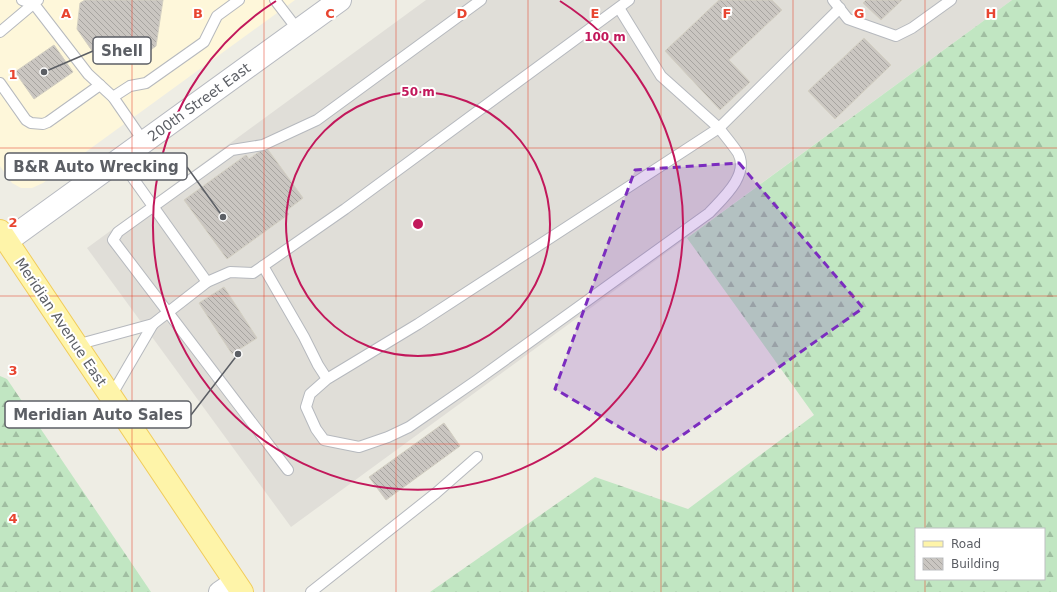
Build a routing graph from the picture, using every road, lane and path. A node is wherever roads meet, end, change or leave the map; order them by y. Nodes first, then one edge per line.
1 (22, 0) edge
2 (239, 0) edge
3 (275, 0) edge
4 (340, 0) edge
5 (481, 0) edge
6 (629, 0) edge
7 (833, 0) edge
8 (952, 0) edge
9 (36, 2) edge
10 (619, 8) junction
11 (840, 8) junction
12 (298, 30) junction
13 (0, 32) edge
14 (0, 84) edge
15 (100, 85) junction
16 (113, 97) junction
17 (719, 128) junction
18 (144, 142) junction
19 (120, 160) junction
20 (154, 207) junction
21 (2, 239) edge
22 (263, 266) junction
23 (207, 282) junction
24 (167, 313) junction
25 (153, 324) junction
26 (76, 344) junction
27 (327, 379) junction
28 (111, 396) junction
29 (477, 458) dead end
30 (288, 470) dead end
31 (232, 588) edge
32 (312, 592) edge

1 - 9 lane
2 - 16 lane
3 - 12 lane
4 - 12 street, 200th Street East
5 - 20 lane
6 - 10 lane
7 - 11 lane
8 - 11 lane
9 - 13 lane
9 - 15 lane
10 - 17 lane
10 - 22 lane
11 - 17 lane
12 - 18 street, 200th Street East
14 - 15 lane
15 - 16 lane
16 - 18 lane
17 - 27 lane
17 - 27 lane
18 - 19 street, 200th Street East
19 - 20 lane
19 - 21 street, 200th Street East
20 - 23 lane
20 - 24 lane
21 - 26 main road, Meridian Avenue East
22 - 23 lane
22 - 27 lane
23 - 24 lane
24 - 25 lane
24 - 30 lane
25 - 26 lane
25 - 28 lane
26 - 28 main road, Meridian Avenue East
28 - 31 main road, Meridian Avenue East
29 - 32 lane

